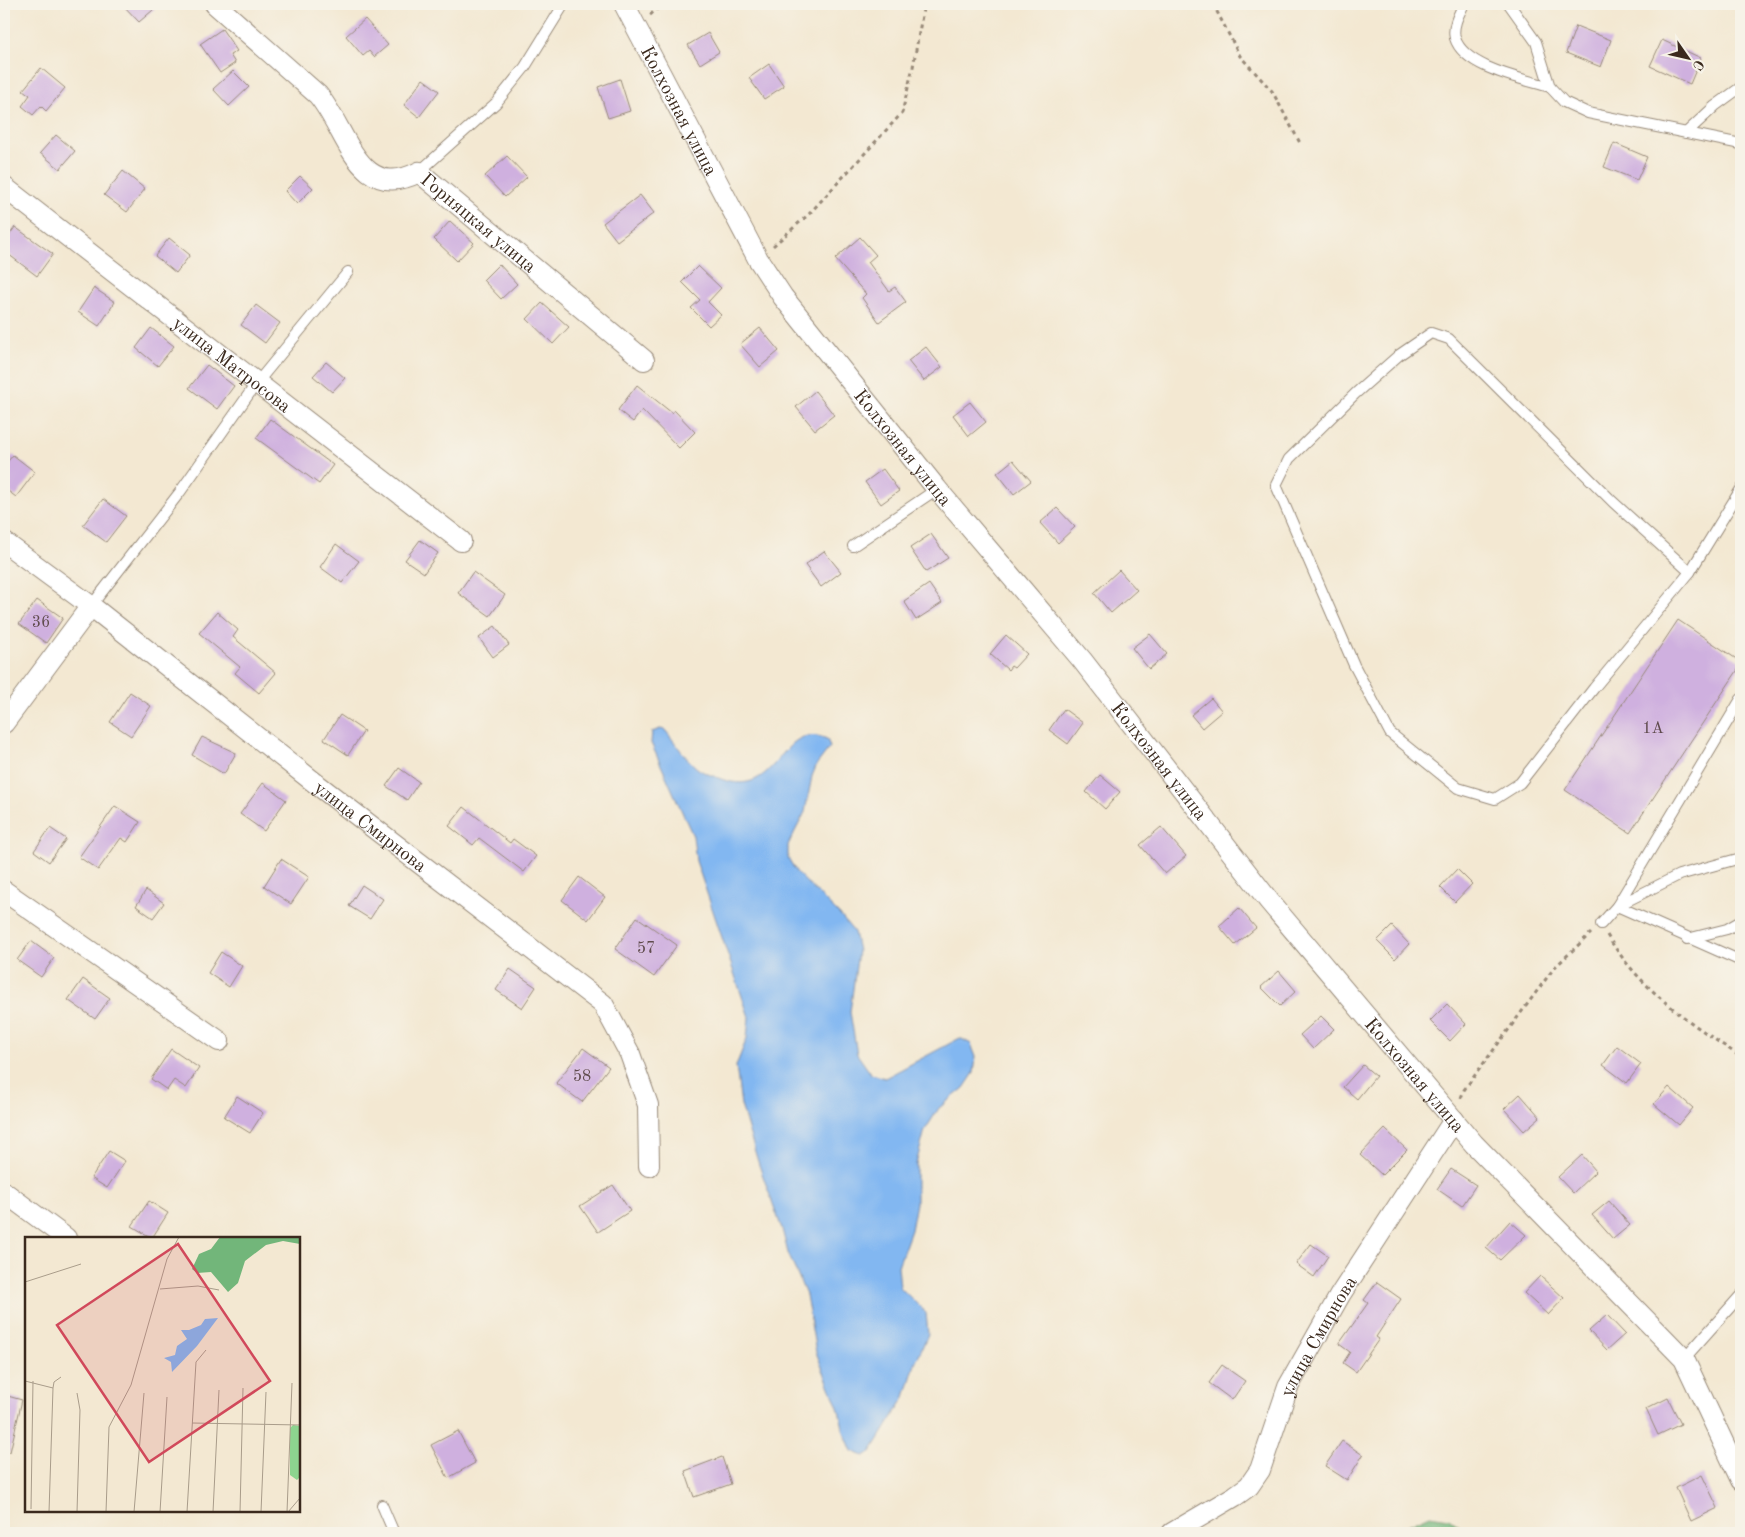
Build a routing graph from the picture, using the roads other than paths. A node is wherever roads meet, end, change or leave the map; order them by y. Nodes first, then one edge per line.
1 (215, 4) edge
2 (564, 4) edge
3 (624, 4) edge
4 (1464, 4) edge
5 (1509, 4) edge
6 (1550, 87) junction
7 (1741, 87) edge
8 (1686, 133) junction
9 (1741, 144) edge
10 (419, 172) junction
11 (4, 187) edge
12 (348, 272) dead end
13 (644, 360) dead end
14 (256, 384) junction
15 (1741, 488) edge
16 (937, 489) junction
17 (461, 541) dead end
18 (4, 542) edge
19 (853, 546) dead end
20 (1690, 572) junction
21 (91, 606) junction
22 (1741, 699) edge
23 (4, 723) edge
24 (1741, 858) edge
25 (4, 890) edge
26 (1617, 906) junction
27 (1741, 921) edge
28 (1601, 924) road end
29 (1687, 938) junction
30 (1741, 961) edge
31 (220, 1041) dead end
32 (1454, 1120) junction
33 (649, 1166) dead end
34 (4, 1192) edge
35 (65, 1237) edge
36 (1741, 1295) edge
37 (1684, 1359) junction
38 (1741, 1480) edge
39 (382, 1505) dead end
40 (394, 1533) edge
41 (1172, 1533) edge

1 - 10 street, Горняцкая улица
2 - 10 lane
3 - 16 street, Колхозная улица
4 - 6 lane
5 - 6 lane
6 - 8 lane
7 - 8 lane
8 - 9 lane
10 - 13 street, Горняцкая улица
11 - 14 street, улица Матросова
12 - 14 lane
14 - 17 street, улица Матросова
14 - 21 lane
15 - 20 lane
16 - 19 lane
16 - 32 street, Колхозная улица
18 - 21 street, улица Смирнова
20 - 20 lane
21 - 23 street
21 - 33 street, улица Смирнова
22 - 26 lane
24 - 26 lane
25 - 31 street
26 - 28 lane
26 - 29 lane
27 - 29 lane
29 - 30 lane
32 - 37 street, Колхозная улица
32 - 41 street, улица Смирнова
34 - 35 street
36 - 37 lane
37 - 38 street, Колхозная улица
39 - 40 lane

